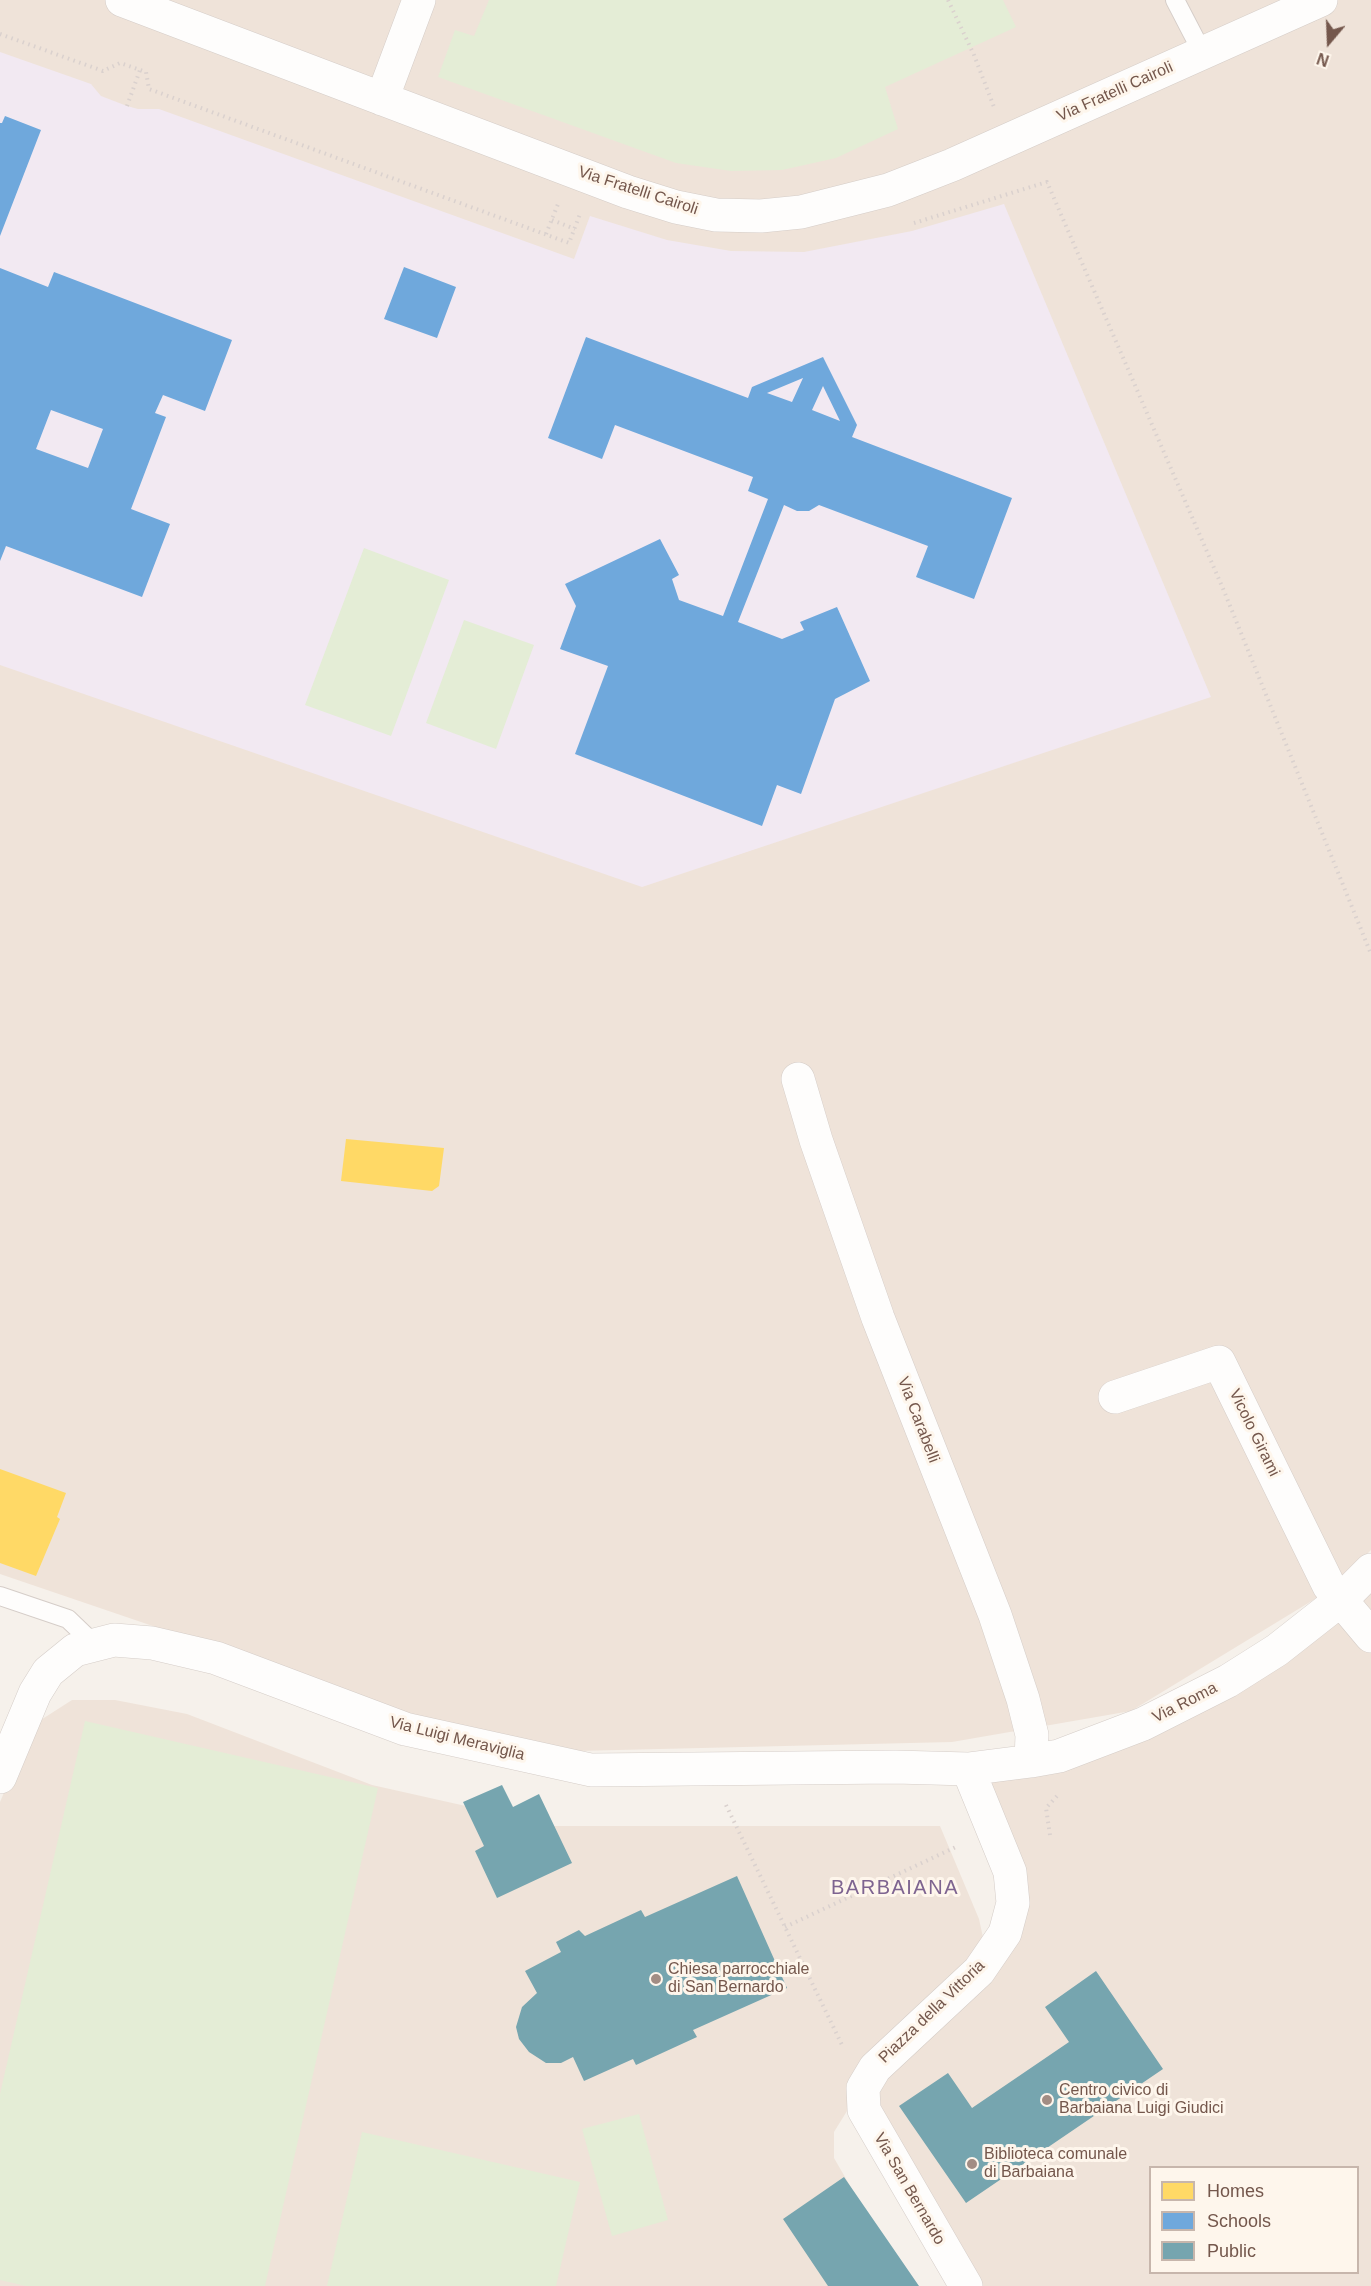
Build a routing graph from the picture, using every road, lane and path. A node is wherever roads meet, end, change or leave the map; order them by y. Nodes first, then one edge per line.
1 (122, 0) edge
2 (419, 0) edge
3 (948, 0) edge
4 (1175, 0) edge
5 (1321, 0) edge
6 (1202, 52) junction
7 (140, 70) dead end
8 (382, 99) junction
9 (127, 106) dead end
10 (996, 113) dead end
11 (1024, 189) dead end
12 (552, 220) dead end
13 (575, 229) dead end
14 (1371, 954) edge
15 (798, 1079) dead end
16 (1115, 1397) dead end
17 (1371, 1570) edge
18 (0, 1596) edge
19 (1342, 1599) junction
20 (1371, 1636) edge
21 (94, 1644) junction
22 (1031, 1761) junction
23 (968, 1769) junction
24 (0, 1778) edge
25 (721, 1795) dead end
26 (964, 1844) dead end
27 (785, 1927) junction
28 (843, 2047) dead end
29 (863, 2088) joint
30 (966, 2286) edge

1 - 8 street, Via Fratelli Cairoli
2 - 8 street
3 - 10 path
4 - 6 lane
5 - 6 street, Via Fratelli Cairoli
6 - 8 street, Via Fratelli Cairoli
7 - 9 path
11 - 14 path
12 - 13 path
15 - 22 street, Via Carabelli
16 - 19 street, Vicolo Girami
17 - 19 street, Via Roma
18 - 21 lane
19 - 20 street
19 - 22 street, Via Roma
21 - 23 street, Via Luigi Meraviglia
21 - 24 street, Via Luigi Meraviglia
22 - 23 street, Via Roma
23 - 29 street, Piazza della Vittoria
25 - 27 path
26 - 27 path
27 - 28 path
29 - 30 street, Via San Bernardo

